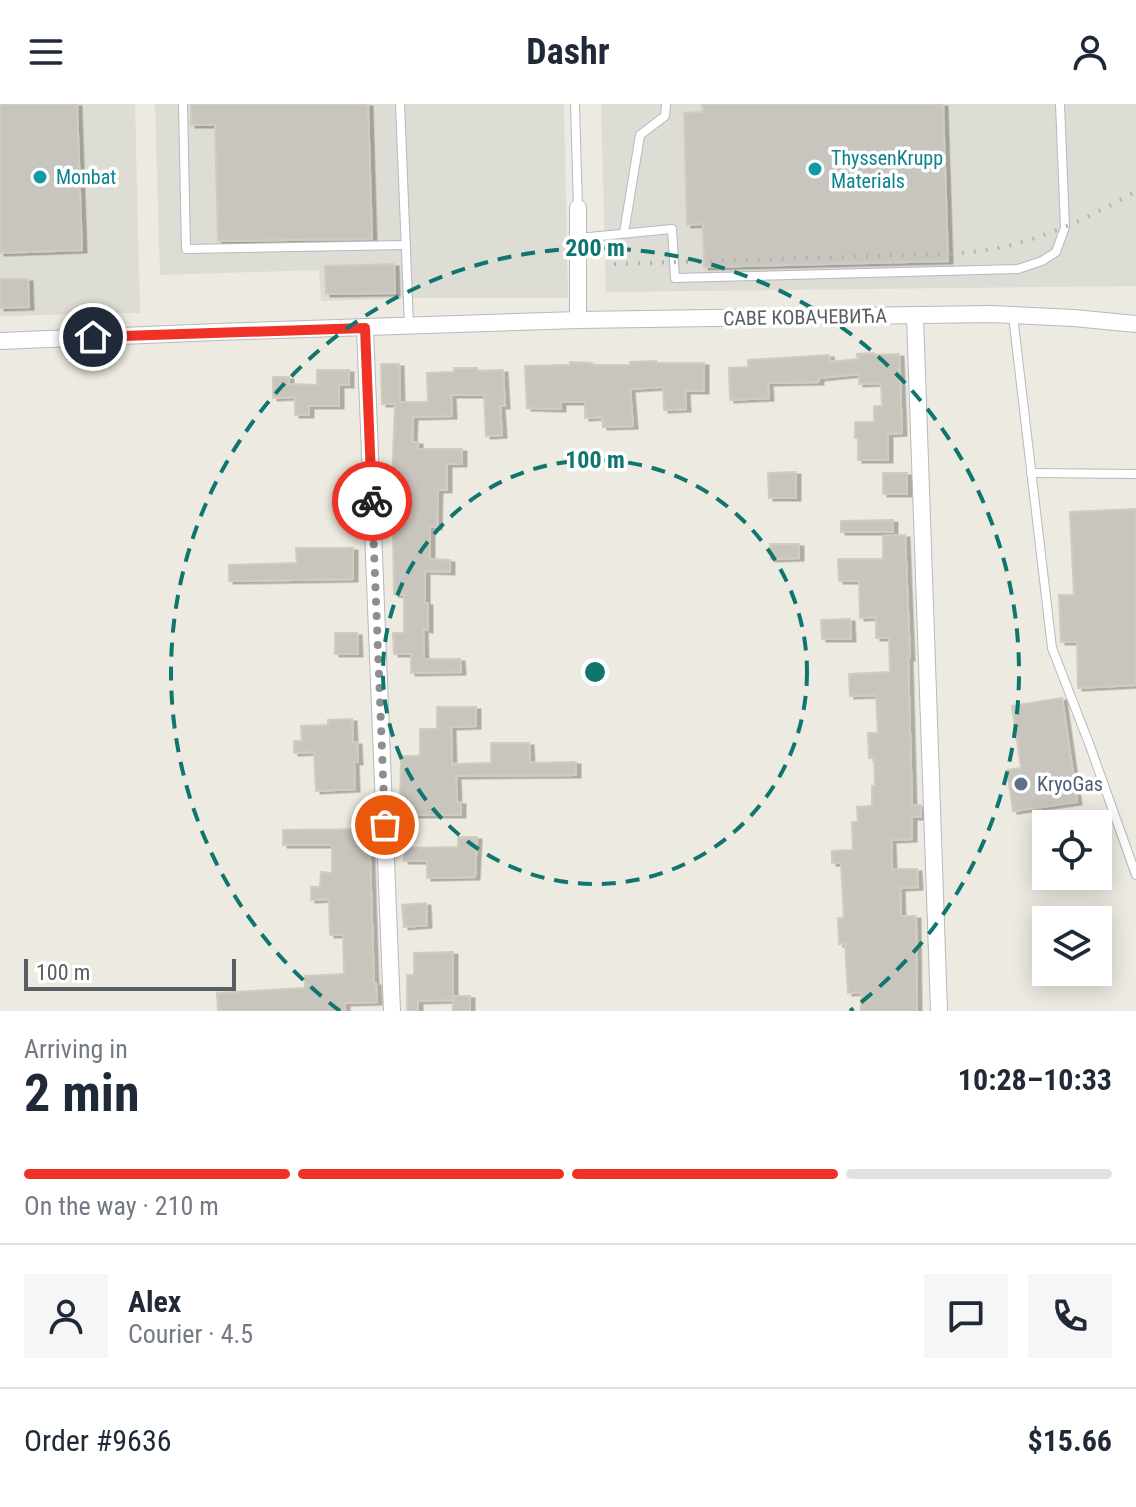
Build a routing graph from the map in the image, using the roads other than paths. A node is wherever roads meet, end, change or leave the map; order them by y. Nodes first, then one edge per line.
1 (183, 104) edge
2 (400, 104) edge
3 (575, 104) edge
4 (666, 104) edge
5 (1060, 104) edge
6 (578, 208) joint
7 (624, 233) junction
8 (579, 238) junction
9 (406, 245) junction
10 (1013, 315) junction
11 (915, 316) junction
12 (578, 320) junction
13 (1136, 324) edge
14 (409, 326) junction
15 (365, 328) junction
16 (0, 341) edge
17 (1031, 473) junction
18 (1136, 474) edge
19 (1136, 875) edge
20 (392, 1011) edge
21 (939, 1011) edge

1 - 9 lane
2 - 9 lane
3 - 6 lane
4 - 7 lane
5 - 7 lane
6 - 8 street
7 - 8 lane
8 - 12 street
9 - 14 lane
10 - 11 street
10 - 13 street
10 - 17 lane
11 - 12 street, САВЕ КОВАЧЕВИЋА
11 - 21 street, САВЕ КОВАЧЕВИЋА
12 - 14 street, САВЕ КОВАЧЕВИЋА
14 - 15 street, САВЕ КОВАЧЕВИЋА
15 - 16 street, САВЕ КОВАЧЕВИЋА
15 - 20 street
17 - 18 lane
17 - 19 lane

